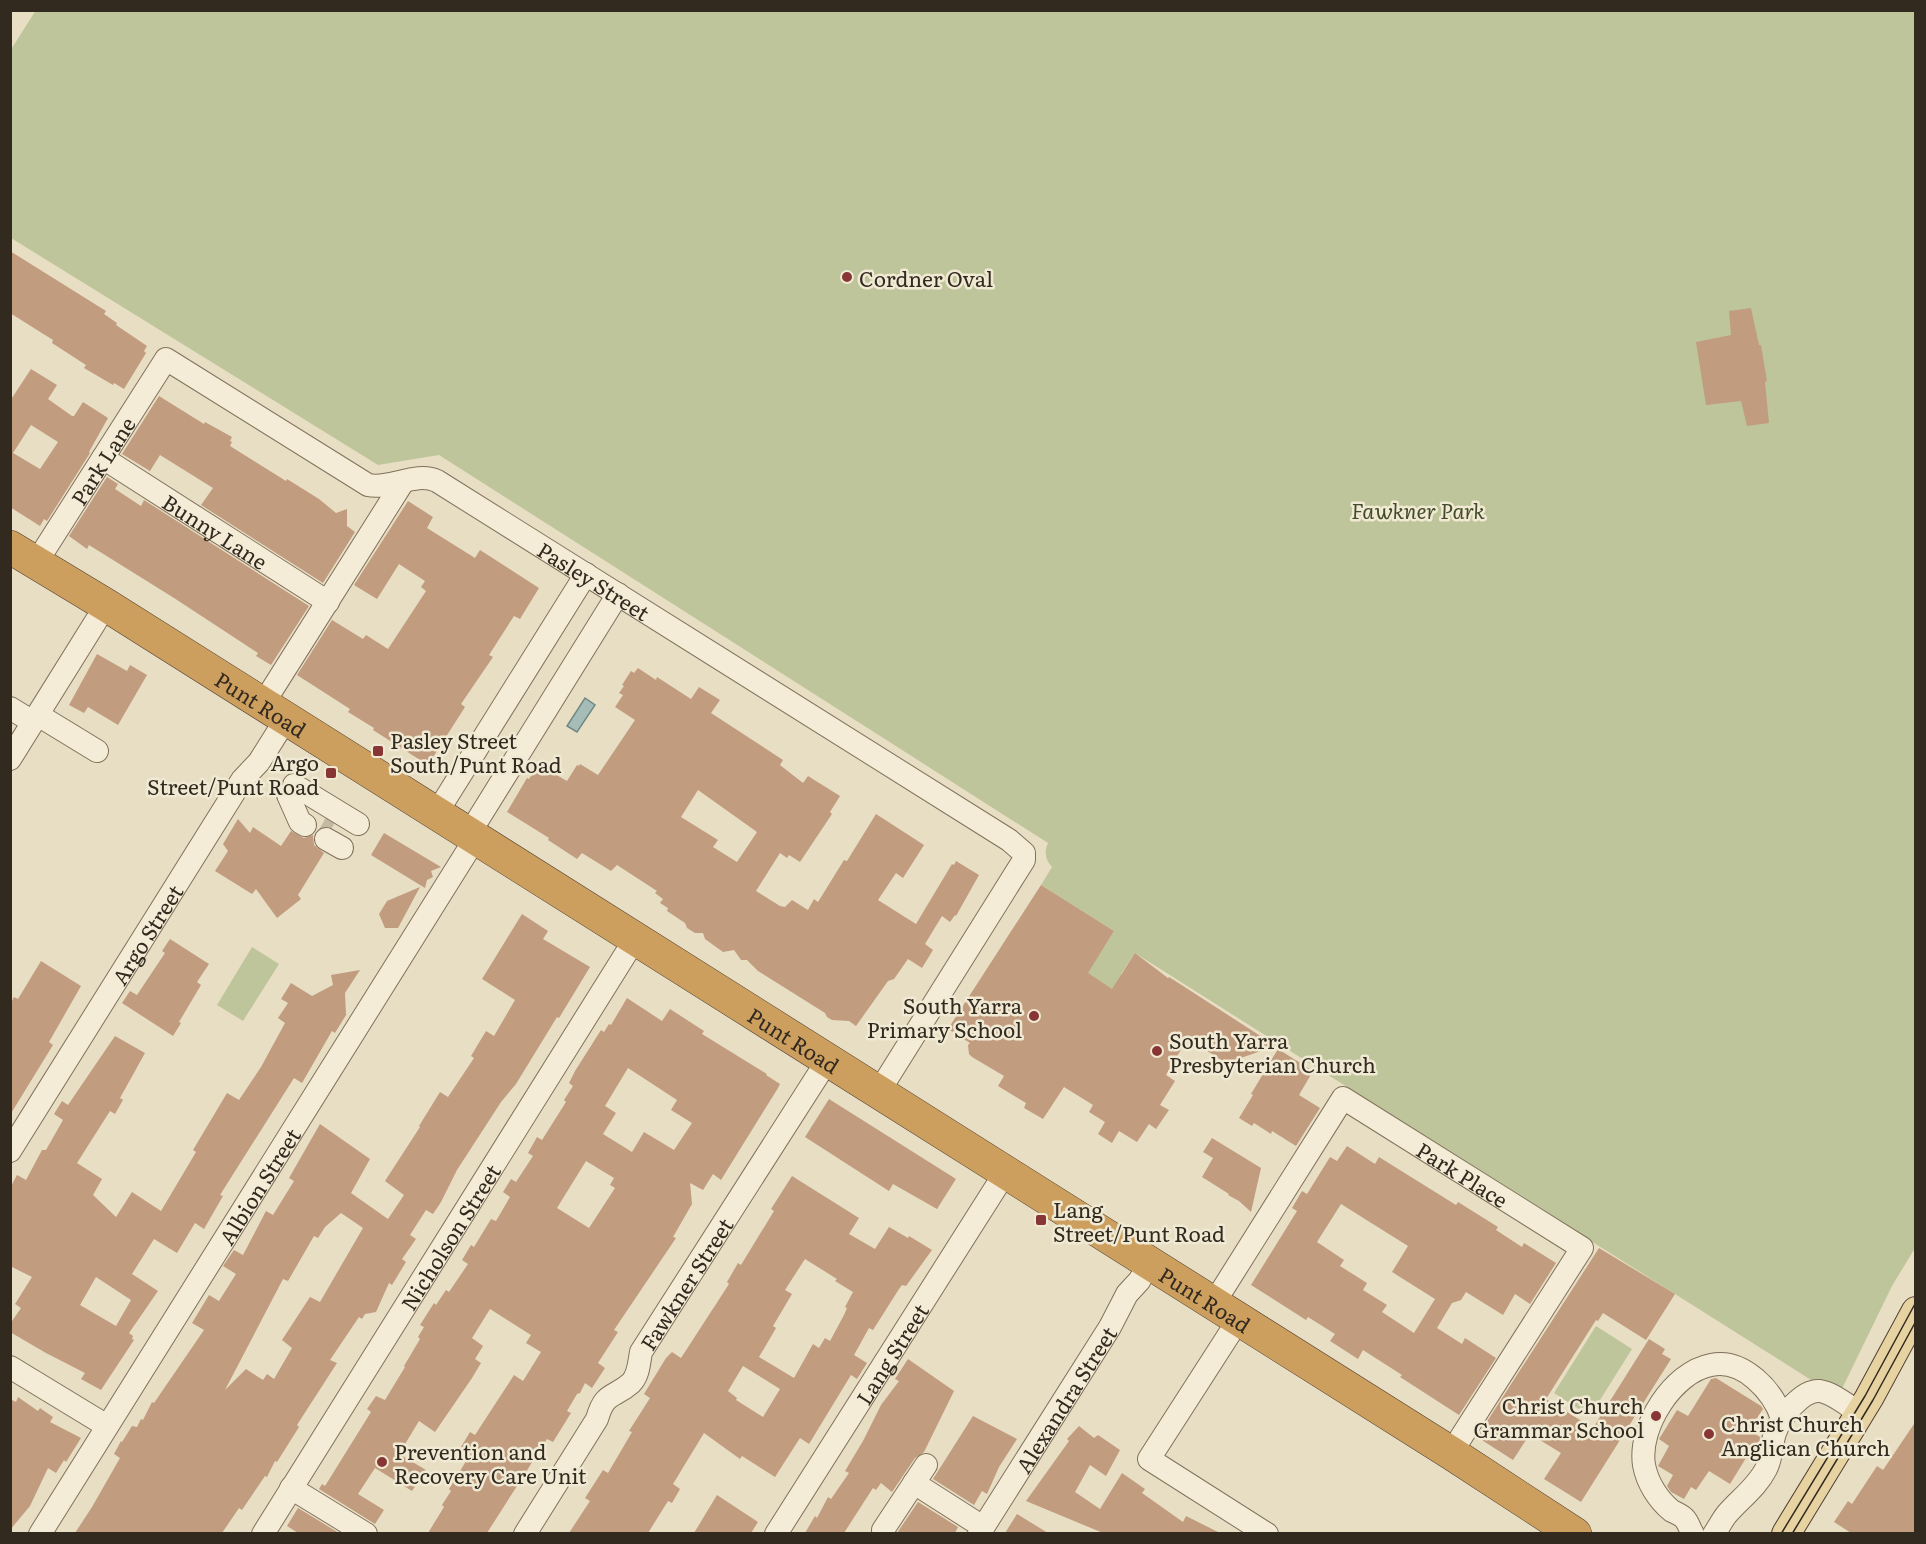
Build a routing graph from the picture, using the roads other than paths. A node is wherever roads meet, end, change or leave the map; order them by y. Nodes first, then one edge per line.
1 (166, 359) joint
2 (103, 458) junction
3 (403, 482) junction
4 (23, 555) edge
5 (586, 574) junction
6 (618, 594) junction
7 (328, 602) junction
8 (106, 605) junction
9 (10, 708) edge
10 (274, 711) junction
11 (36, 719) junction
12 (97, 751) dead end
13 (10, 759) edge
14 (462, 772) junction
15 (495, 792) junction
16 (436, 814) junction
17 (472, 836) junction
18 (635, 939) junction
19 (827, 1060) junction
20 (878, 1093) junction
21 (12, 1145) edge
22 (1005, 1173) junction
23 (1150, 1263) junction
24 (1227, 1311) junction
25 (1916, 1311) edge
26 (10, 1367) edge
27 (1767, 1389) junction
28 (1806, 1395) junction
29 (1782, 1418) junction
30 (1857, 1418) junction
31 (107, 1426) junction
32 (1451, 1453) junction
33 (926, 1464) dead end
34 (914, 1483) junction
35 (291, 1488) junction
36 (883, 1530) dead end
37 (981, 1530) edge
38 (40, 1533) edge
39 (263, 1533) edge
40 (366, 1533) edge
41 (525, 1533) edge
42 (776, 1533) edge
43 (1267, 1533) edge
44 (1575, 1533) edge
45 (1693, 1533) edge
46 (1714, 1533) edge
47 (1786, 1533) edge

1 - 2 street, Park Lane
1 - 3 street, Pasley Street
2 - 4 street, Park Lane
2 - 7 street, Bunny Lane
3 - 5 street, Pasley Street
3 - 7 street, Argo Street
4 - 8 highway, Punt Road
5 - 6 street, Pasley Street
5 - 14 street
6 - 15 street, Albion Street
6 - 20 street, Pasley Street
7 - 10 street, Argo Street
8 - 10 highway, Punt Road
8 - 11 street
9 - 11 street
10 - 16 highway, Punt Road
10 - 21 street, Argo Street
11 - 12 street
11 - 13 street
14 - 15 street
14 - 16 street
15 - 17 street, Albion Street
16 - 17 highway, Punt Road
17 - 18 highway, Punt Road
17 - 31 street, Albion Street
18 - 19 highway, Punt Road
18 - 35 street, Nicholson Street
19 - 20 highway, Punt Road
19 - 41 street, Fawkner Street
20 - 22 highway, Punt Road
22 - 23 highway, Punt Road
22 - 42 street, Lang Street
23 - 24 highway, Punt Road
23 - 37 street, Alexandra Street
24 - 32 highway, Punt Road
24 - 32 street, Park Place
24 - 43 street
25 - 30 main road
26 - 31 street
27 - 28 street
27 - 29 street
27 - 45 street
28 - 29 street
28 - 30 street
29 - 46 street
30 - 47 main road
31 - 38 street, Albion Street
32 - 44 highway, Punt Road
33 - 34 street
34 - 36 street
34 - 37 street
35 - 39 street, Nicholson Street
35 - 40 street

